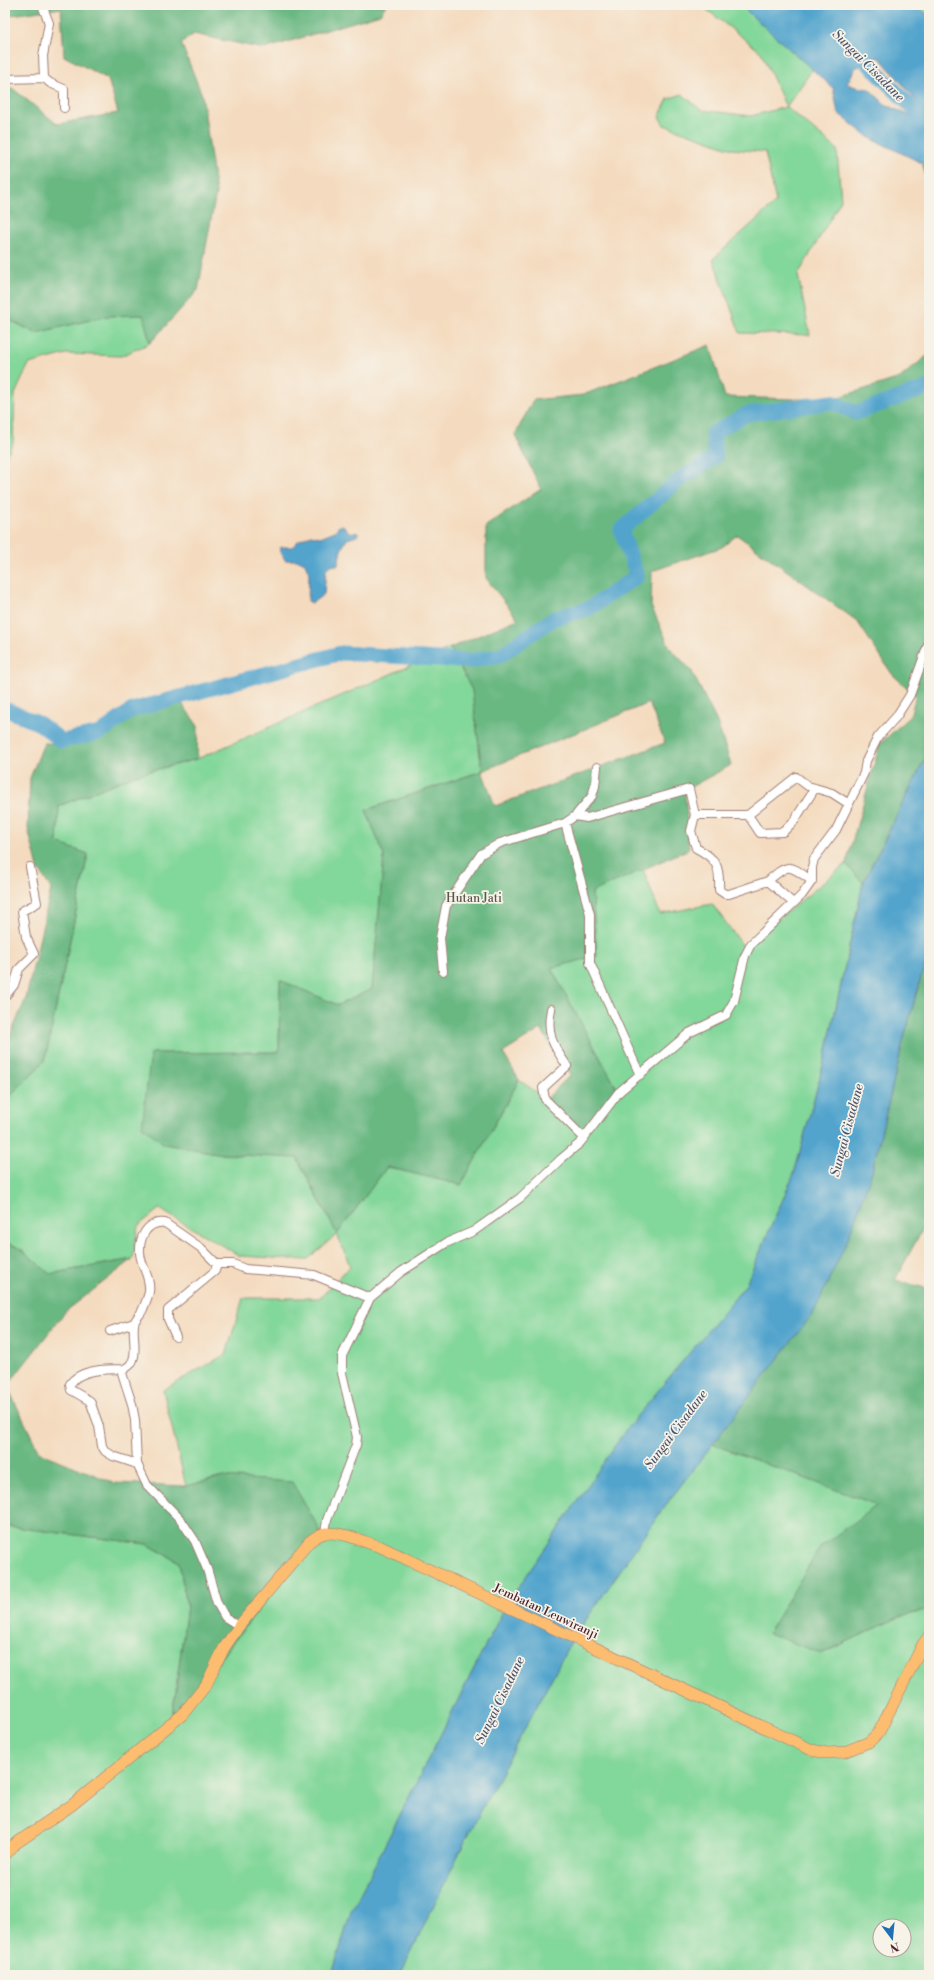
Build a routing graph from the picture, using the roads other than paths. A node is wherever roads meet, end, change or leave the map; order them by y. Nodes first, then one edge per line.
1 (42, 5) edge
2 (44, 78) junction
3 (5, 80) edge
4 (64, 108) dead end
5 (929, 642) edge
6 (597, 767) dead end
7 (815, 788) junction
8 (849, 804) junction
9 (748, 814) junction
10 (695, 815) junction
11 (576, 816) junction
12 (565, 823) junction
13 (30, 867) dead end
14 (768, 881) junction
15 (812, 881) junction
16 (793, 903) junction
17 (443, 971) dead end
18 (5, 996) edge
19 (551, 1009) dead end
20 (640, 1075) junction
21 (584, 1138) junction
22 (217, 1264) junction
23 (370, 1298) junction
24 (134, 1323) junction
25 (110, 1331) dead end
26 (176, 1336) dead end
27 (124, 1369) junction
28 (137, 1464) junction
29 (325, 1533) junction
30 (239, 1626) junction
31 (929, 1636) edge
32 (5, 1855) edge

1 - 2 street
2 - 3 street
2 - 4 street
5 - 8 street
6 - 11 street
7 - 8 street
7 - 9 street
7 - 9 street
8 - 15 street
9 - 10 street
10 - 11 street
10 - 14 street
11 - 12 street
12 - 17 street
12 - 20 street
13 - 18 street
14 - 15 street
14 - 16 street
15 - 16 street
16 - 20 street
19 - 21 street
20 - 21 street
21 - 23 street
22 - 23 street
22 - 24 street
22 - 26 street
23 - 29 street
24 - 25 street
24 - 27 street
27 - 28 street
27 - 28 street
28 - 30 street
29 - 30 main road
29 - 31 main road, Jembatan Leuwiranji
30 - 32 main road

